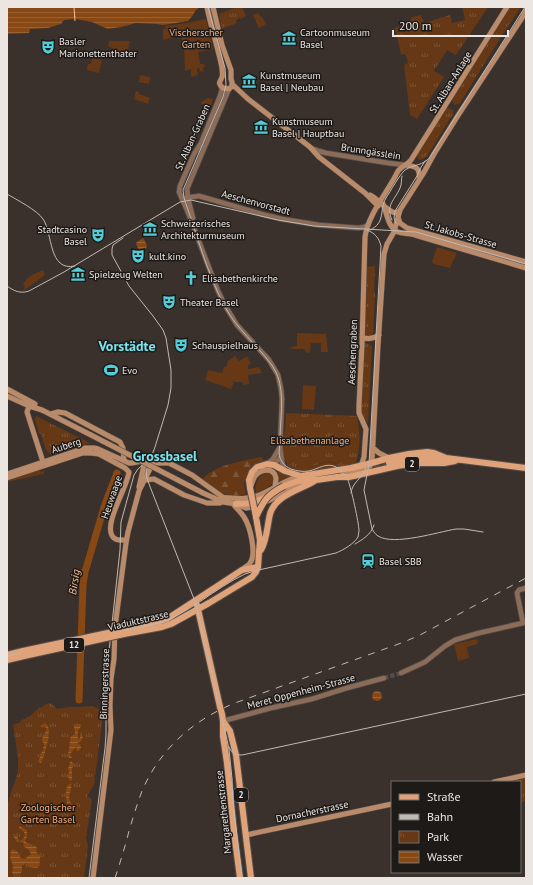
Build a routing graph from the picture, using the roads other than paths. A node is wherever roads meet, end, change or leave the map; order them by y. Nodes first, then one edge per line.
1 (207, 7) edge
2 (213, 7) edge
3 (508, 7) edge
4 (526, 10) edge
5 (215, 30) junction
6 (222, 77) junction
7 (231, 84) junction
8 (221, 87) junction
9 (310, 147) junction
10 (334, 154) junction
11 (331, 165) junction
12 (406, 165) junction
13 (418, 181) junction
14 (187, 198) junction
15 (182, 200) junction
16 (380, 204) junction
17 (400, 210) junction
18 (398, 217) junction
19 (368, 225) junction
20 (395, 230) junction
21 (526, 262) edge
22 (526, 268) edge
23 (211, 272) junction
24 (379, 335) junction
25 (362, 337) junction
26 (7, 389) edge
27 (7, 396) edge
28 (31, 404) junction
29 (40, 410) junction
30 (51, 414) junction
31 (30, 420) junction
32 (280, 447) junction
33 (373, 447) junction
34 (281, 456) junction
35 (389, 460) junction
36 (460, 460) junction
37 (124, 461) junction
38 (145, 461) junction
39 (153, 463) junction
40 (372, 463) junction
41 (44, 464) junction
42 (267, 464) junction
43 (274, 465) junction
44 (361, 466) junction
45 (526, 468) edge
46 (263, 470) junction
47 (285, 471) junction
48 (129, 472) joint
49 (7, 474) edge
50 (145, 476) junction
51 (301, 476) junction
52 (337, 477) junction
53 (7, 478) edge
54 (316, 480) junction
55 (250, 488) junction
56 (275, 488) junction
57 (283, 488) junction
58 (224, 500) junction
59 (234, 504) junction
60 (256, 518) junction
61 (263, 539) junction
62 (126, 540) junction
63 (258, 559) junction
64 (258, 567) junction
65 (250, 568) junction
66 (242, 570) junction
67 (526, 588) edge
68 (196, 600) junction
69 (198, 609) junction
70 (123, 632) junction
71 (23, 654) junction
72 (7, 655) edge
73 (7, 660) edge
74 (401, 673) tunnel mouth
75 (384, 678) tunnel mouth
76 (238, 717) junction
77 (223, 721) junction
78 (230, 731) junction
79 (233, 743) junction
80 (225, 744) junction
81 (236, 755) junction
82 (227, 757) junction
83 (526, 775) edge
84 (499, 781) edge
85 (391, 804) edge
86 (246, 835) junction
87 (235, 837) junction
88 (93, 878) edge
89 (240, 878) edge
90 (251, 878) edge

1 - 5 main road
2 - 5 main road
3 - 12 main road, St. Alban-Anlage
4 - 13 main road
5 - 6 main road
5 - 7 main road
6 - 7 main road
6 - 8 main road
7 - 8 main road
7 - 9 main road
7 - 14 street, St. Alban-Graben
8 - 15 street, St. Alban-Graben
9 - 10 street, Brunngässlein
9 - 11 main road
10 - 11 street, Brunngässlein
10 - 12 street, Brunngässlein
11 - 16 main road
12 - 13 main road
12 - 16 main road, St. Alban-Anlage
13 - 17 main road
14 - 15 street
14 - 19 street, Aeschenvorstadt
14 - 23 street, St. Alban-Graben
15 - 23 street
16 - 17 main road
16 - 19 main road, Aeschengraben
16 - 20 main road
17 - 18 main road
18 - 20 main road
18 - 21 main road, St. Jakobs-Strasse
19 - 25 main road, Aeschengraben
20 - 22 main road, St. Jakobs-Strasse
20 - 24 main road
23 - 32 street
24 - 25 main road
24 - 33 main road
25 - 44 main road, Aeschengraben
26 - 28 main road
27 - 28 main road
28 - 29 main road
28 - 31 main road
29 - 30 main road
29 - 31 main road
30 - 37 main road
30 - 58 main road, bridge
31 - 41 main road
32 - 34 street
32 - 42 street
33 - 35 main road
33 - 40 main road
34 - 43 street
34 - 47 street
35 - 36 main road
35 - 40 main road
36 - 45 main road, 2
36 - 52 main road, 2
37 - 38 main road, Auberg
37 - 41 main road, Auberg
38 - 39 main road, Auberg
38 - 50 main road
39 - 50 main road
39 - 58 main road, Auberg
40 - 44 main road
40 - 52 main road
41 - 48 main road, Auberg
41 - 49 main road, Auberg
41 - 53 main road, Auberg
42 - 43 main road
42 - 55 main road, 2
43 - 46 street
43 - 47 main road
44 - 51 main road
46 - 55 main road
46 - 56 main road
47 - 51 main road
48 - 62 main road, Heuwaage
50 - 58 main road
50 - 62 main road, Binningerstrasse
51 - 56 main road
52 - 54 main road, 2
54 - 57 main road
54 - 59 main road
54 - 61 main road, 2
55 - 60 main road, 2, bridge
56 - 58 main road
57 - 59 main road
57 - 60 main road, bridge
58 - 59 main road
59 - 66 main road
60 - 61 main road, 2
61 - 63 main road, 2
62 - 88 main road, Binningerstrasse
63 - 64 main road, 2
63 - 65 main road
64 - 65 main road, Viaduktstrasse
64 - 69 main road, Viaduktstrasse
65 - 66 main road, Viaduktstrasse
66 - 68 main road, Viaduktstrasse
67 - 74 street
68 - 69 main road, 2
68 - 70 main road, Viaduktstrasse / 12
69 - 70 main road, Viaduktstrasse / 12
69 - 77 main road, Margarethenstrasse / 2, bridge
70 - 71 main road, Viaduktstrasse / 12, bridge
71 - 72 main road, Viaduktstrasse / 12
71 - 73 main road, Viaduktstrasse / 12
75 - 76 street, Meret Oppenheim-Strasse
76 - 77 street, Meret Oppenheim-Strasse
76 - 78 street
77 - 78 main road, Margarethenstrasse / 2
77 - 80 main road, Margarethenstrasse / 2
78 - 79 main road, Margarethenstrasse / 2
79 - 80 main road
79 - 81 main road, Margarethenstrasse / 2
80 - 82 main road, Margarethenstrasse / 2
81 - 82 main road
81 - 86 main road, Margarethenstrasse / 2
82 - 87 main road, Margarethenstrasse / 2
83 - 84 main road
85 - 86 main road, Dornacherstrasse
86 - 87 main road, Dornacherstrasse
86 - 90 main road, Margarethenstrasse / 2
87 - 89 main road, Margarethenstrasse / 2

